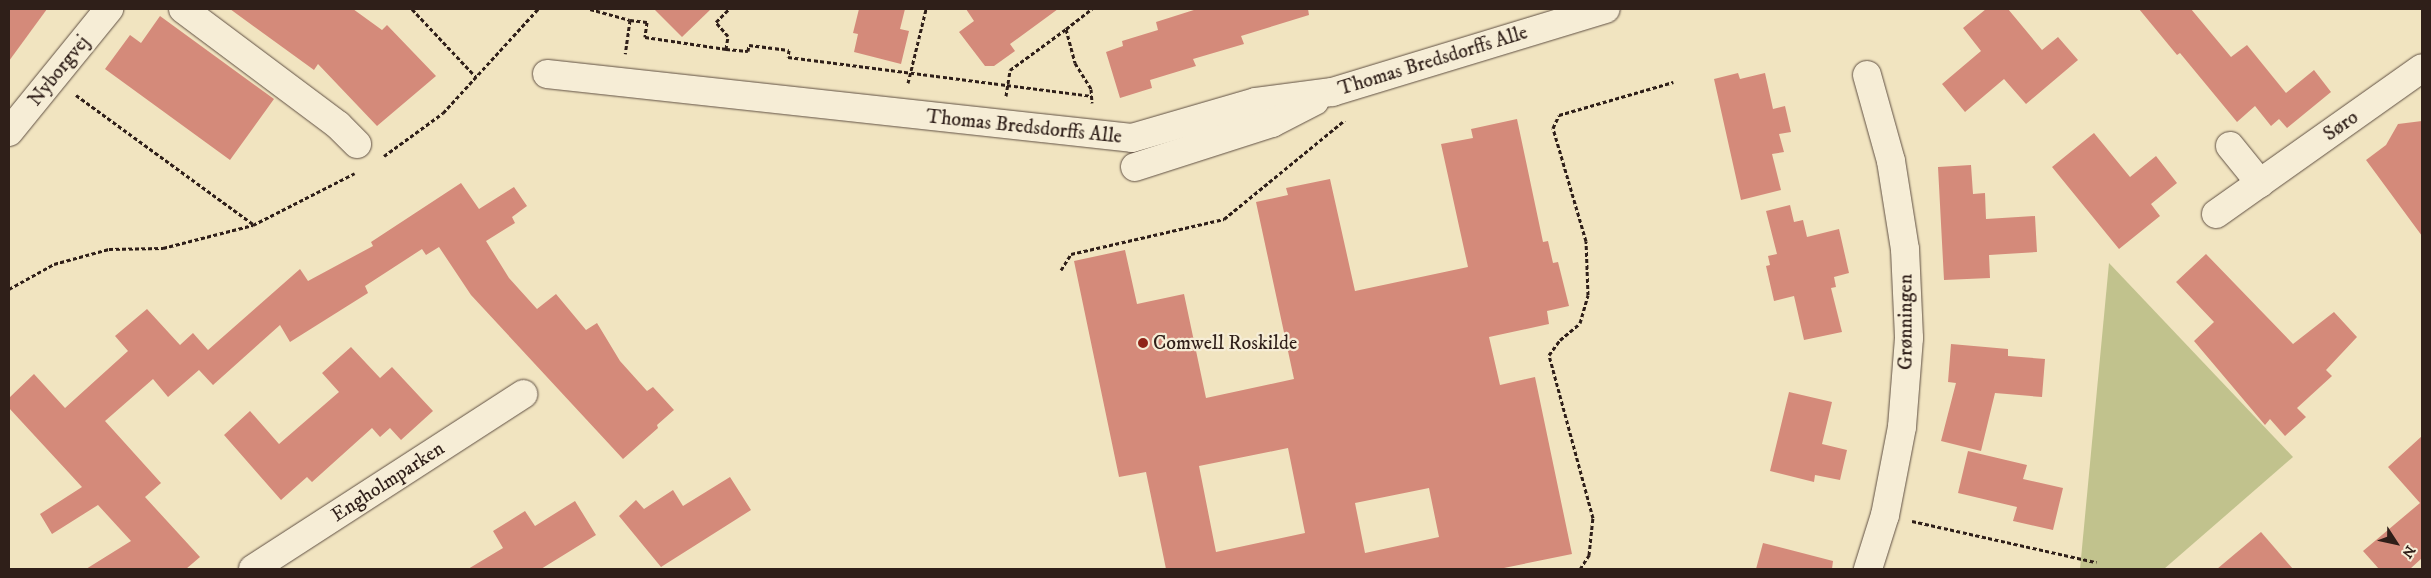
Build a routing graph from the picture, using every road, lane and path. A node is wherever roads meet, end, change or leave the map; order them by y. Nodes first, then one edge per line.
1 (109, 9) edge
2 (183, 9) edge
3 (412, 9) edge
4 (538, 9) edge
5 (590, 9) edge
6 (729, 9) edge
7 (926, 9) edge
8 (1092, 9) edge
9 (1606, 9) edge
10 (630, 20) junction
11 (1066, 29) junction
12 (726, 49) junction
13 (2422, 68) edge
14 (910, 73) junction
15 (547, 74) dead end
16 (1867, 75) dead end
17 (476, 77) junction
18 (53, 79) junction
19 (622, 82) junction
20 (1673, 82) dead end
21 (1008, 85) junction
22 (1332, 92) junction
23 (1092, 96) junction
24 (903, 113) junction
25 (1352, 114) dead end
26 (1003, 124) junction
27 (9, 132) edge
28 (1088, 134) junction
29 (2230, 146) dead end
30 (366, 153) joint
31 (1136, 167) dead end
32 (358, 171) dead end
33 (2260, 183) junction
34 (2216, 214) dead end
35 (253, 225) junction
36 (1061, 270) dead end
37 (9, 289) edge
38 (523, 394) dead end
39 (1885, 515) junction
40 (2096, 562) dead end
41 (254, 569) edge
42 (1580, 569) edge
43 (1868, 569) edge

1 - 18 street, Nyborgvej
2 - 30 street
3 - 17 path
4 - 17 path
5 - 10 path
6 - 12 path
7 - 14 path
8 - 11 path
9 - 22 street, Thomas Bredsdorffs Alle
10 - 12 path
10 - 19 path
11 - 21 path
11 - 23 path
12 - 14 path
13 - 33 street, Søro
14 - 21 path
14 - 24 path
15 - 19 street, Thomas Bredsdorffs Alle
16 - 39 street, Grønningen
17 - 30 path
18 - 27 street, Nyborgvej
18 - 35 path
19 - 24 street, Thomas Bredsdorffs Alle
20 - 42 path
21 - 23 path
21 - 26 path
22 - 28 street, Thomas Bredsdorffs Alle
22 - 31 street
23 - 28 path
24 - 26 street, Thomas Bredsdorffs Alle
25 - 36 path
26 - 28 street, Thomas Bredsdorffs Alle
29 - 33 street
32 - 35 path
33 - 34 street, Søro
35 - 37 path
38 - 41 street, Engholmparken
39 - 40 path
39 - 43 street, Grønningen

